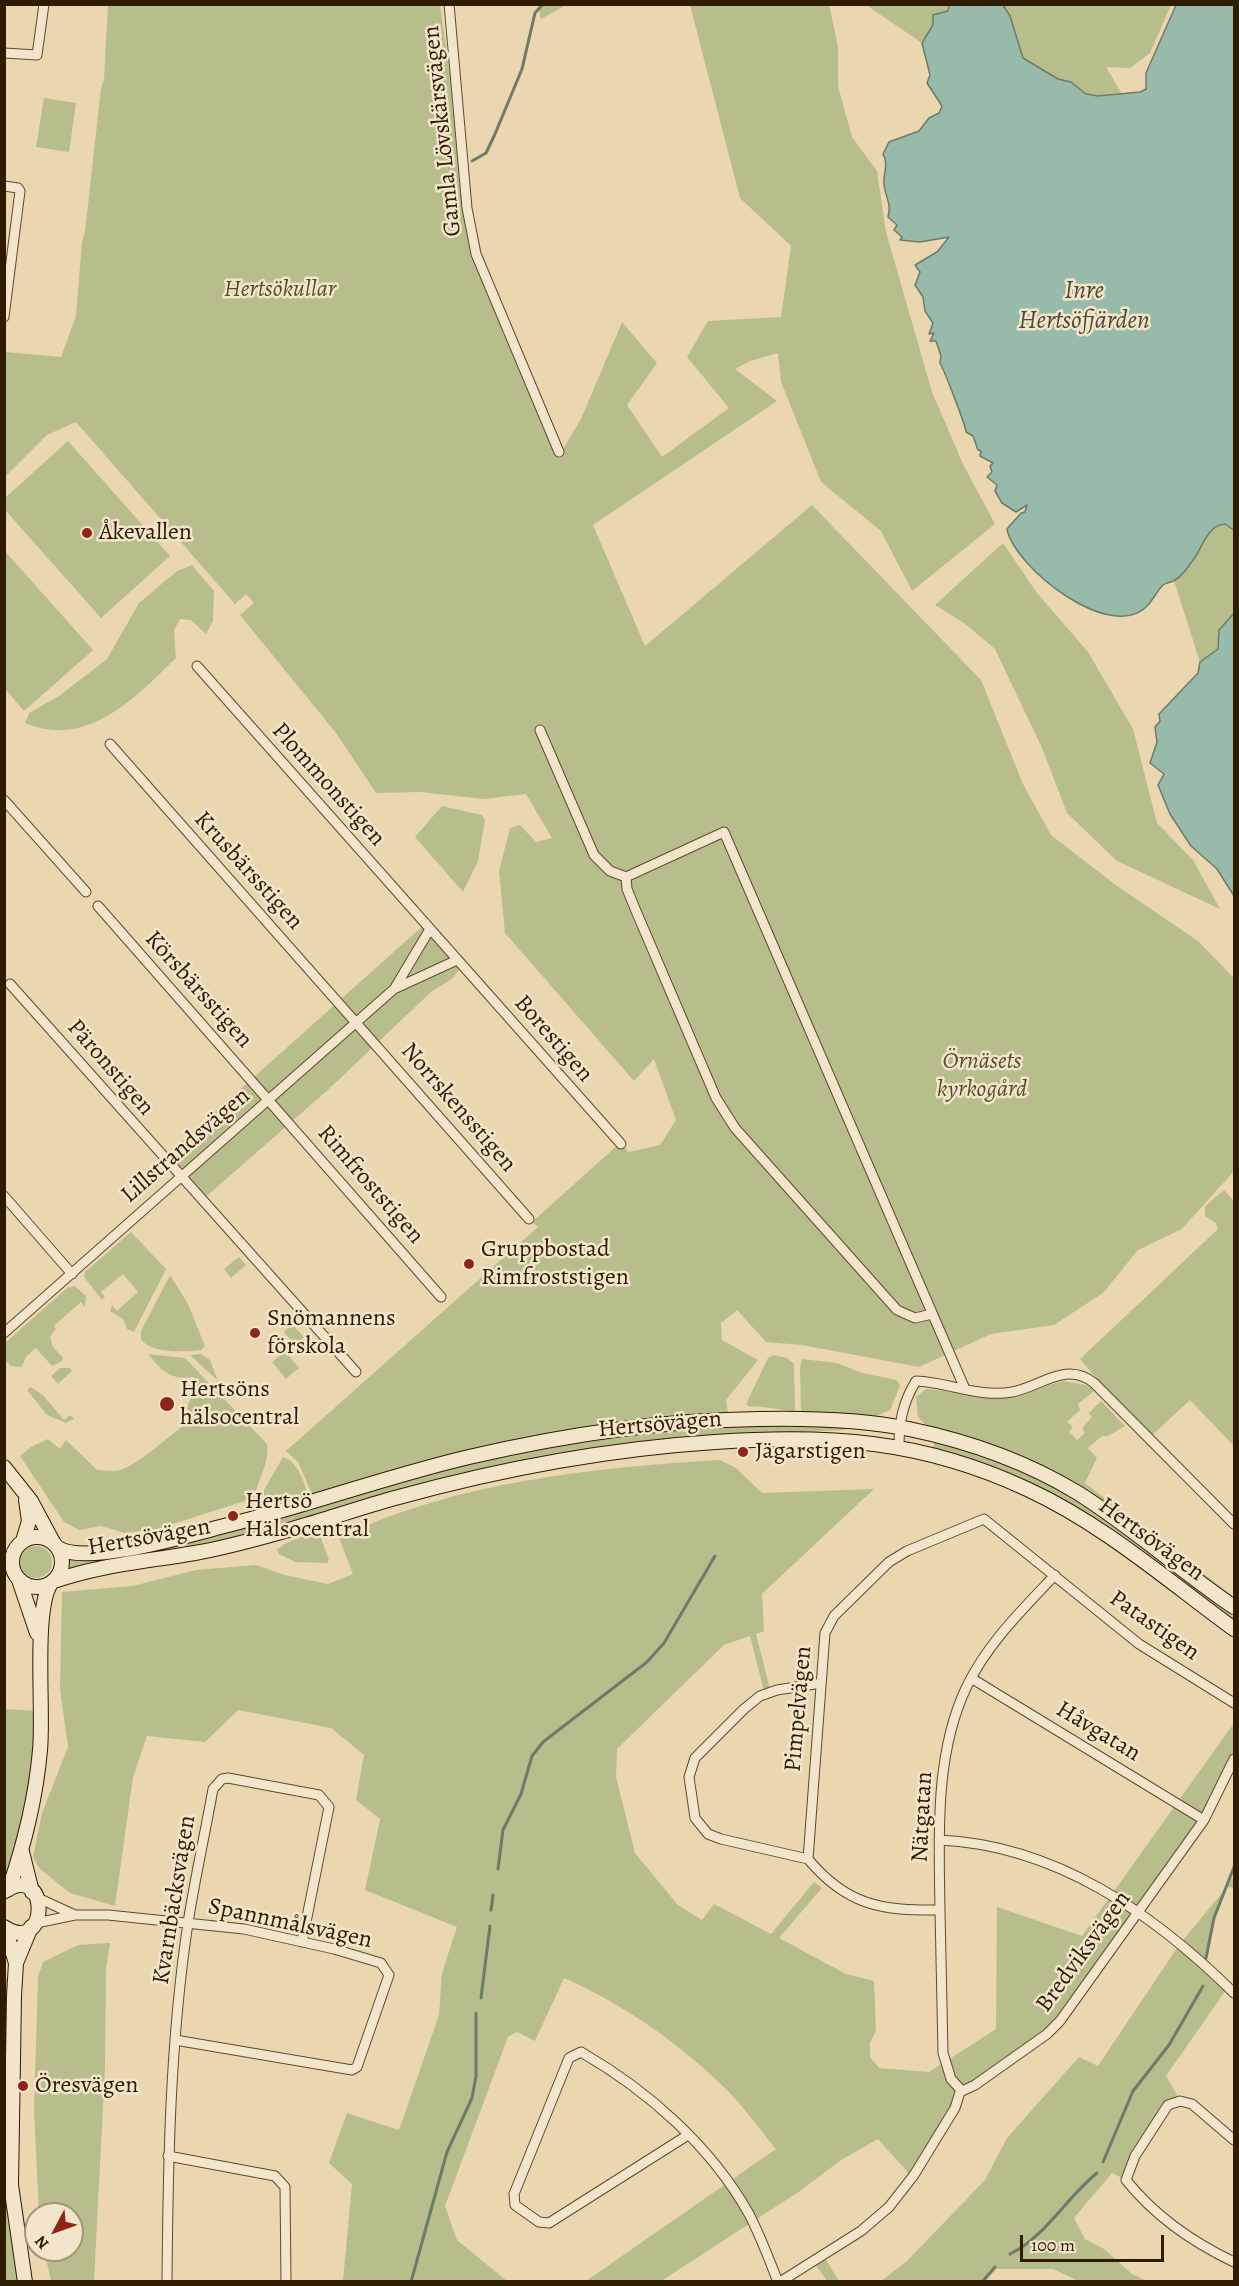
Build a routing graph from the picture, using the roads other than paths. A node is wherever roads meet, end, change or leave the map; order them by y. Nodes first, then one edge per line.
1 (44, 4) edge
2 (449, 4) edge
3 (4, 53) edge
4 (4, 186) edge
5 (4, 317) edge
6 (559, 452) dead end
7 (197, 666) dead end
8 (540, 730) dead end
9 (110, 744) dead end
10 (4, 800) edge
11 (626, 877) junction
12 (86, 892) dead end
13 (98, 906) dead end
14 (430, 930) junction
15 (457, 960) junction
16 (10, 984) dead end
17 (394, 989) junction
18 (358, 1022) junction
19 (269, 1099) junction
20 (621, 1144) dead end
21 (181, 1177) junction
22 (4, 1196) edge
23 (529, 1219) dead end
24 (72, 1274) junction
25 (441, 1297) dead end
26 (932, 1314) junction
27 (4, 1333) edge
28 (357, 1372) dead end
29 (965, 1389) junction
30 (899, 1428) junction
31 (899, 1446) junction
32 (4, 1467) edge
33 (24, 1492) junction
34 (1234, 1524) edge
35 (21, 1543) junction
36 (56, 1546) junction
37 (4, 1548) edge
38 (12, 1573) edge
39 (1055, 1575) junction
40 (53, 1582) junction
41 (1234, 1607) edge
42 (1234, 1629) edge
43 (41, 1653) junction
44 (972, 1678) junction
45 (821, 1683) junction
46 (1234, 1703) edge
47 (1234, 1759) edge
48 (1204, 1820) junction
49 (939, 1840) junction
50 (22, 1852) junction
51 (808, 1859) junction
52 (7, 1890) edge
53 (35, 1895) junction
54 (940, 1910) junction
55 (1138, 1912) junction
56 (75, 1915) junction
57 (188, 1922) junction
58 (33, 1925) junction
59 (5, 1927) edge
60 (302, 1942) junction
61 (16, 1963) junction
62 (1234, 1993) edge
63 (9, 1995) edge
64 (175, 2040) junction
65 (962, 2090) junction
66 (688, 2135) junction
67 (1234, 2140) edge
68 (168, 2156) junction
69 (8, 2185) edge
70 (1234, 2262) edge
71 (25, 2282) edge
72 (167, 2282) edge
73 (286, 2282) edge
74 (779, 2282) edge

1 - 3 street
2 - 6 street, Gamla Lövskärsvägen
4 - 5 street
7 - 14 street, Plommonstigen
8 - 11 street
9 - 18 street, Krusbärsstigen
10 - 12 street
11 - 26 street
11 - 26 street
13 - 19 street, Körsbärsstigen
14 - 15 street
14 - 17 street, Lillstrandsvägen
15 - 17 street, Lillstrandsvägen
15 - 20 street, Borestigen
16 - 21 street, Päronstigen
17 - 18 street, Lillstrandsvägen
18 - 19 street, Lillstrandsvägen
18 - 23 street, Norrskensstigen
19 - 21 street, Lillstrandsvägen
19 - 25 street, Rimfroststigen
21 - 24 street, Lillstrandsvägen
21 - 28 street, Päronstigen
22 - 24 street
24 - 27 street, Lillstrandsvägen
26 - 29 street
29 - 30 street
29 - 34 street
30 - 31 street
30 - 36 main road, Hertsövägen
30 - 41 main road, Hertsövägen
31 - 40 main road, Hertsövägen
31 - 42 main road, Hertsövägen
32 - 33 main road
33 - 35 main road
33 - 36 main road
35 - 36 main road
35 - 37 main road
35 - 38 main road
36 - 40 main road
38 - 40 main road
38 - 43 main road
39 - 44 street, Nätgatan
39 - 45 street, Pimpelvägen
39 - 46 street, Patastigen
40 - 43 main road
43 - 50 main road
44 - 48 street, Håvgatan
44 - 49 street, Nätgatan
45 - 51 street, Pimpelvägen
45 - 51 street
47 - 48 street, Bredviksvägen
48 - 55 street, Bredviksvägen
49 - 54 street, Nätgatan
49 - 55 street
50 - 52 main road
50 - 53 main road
51 - 54 street
52 - 53 main road
53 - 56 street, Spannmålsvägen
53 - 58 main road
54 - 65 street, Nätgatan
55 - 62 street
55 - 65 street, Bredviksvägen
56 - 57 street, Spannmålsvägen
56 - 58 street, Spannmålsvägen
57 - 60 street, Spannmålsvägen
57 - 60 street, Kvarnbäcksvägen
57 - 64 street, Kvarnbäcksvägen
58 - 59 main road
58 - 61 main road
59 - 61 main road
60 - 64 street, Spannmålsvägen
61 - 63 main road
63 - 69 main road
64 - 68 street, Kvarnbäcksvägen
65 - 74 street
66 - 66 street
66 - 74 street
67 - 70 street
68 - 72 street, Kvarnbäcksvägen
68 - 73 street
69 - 71 main road

